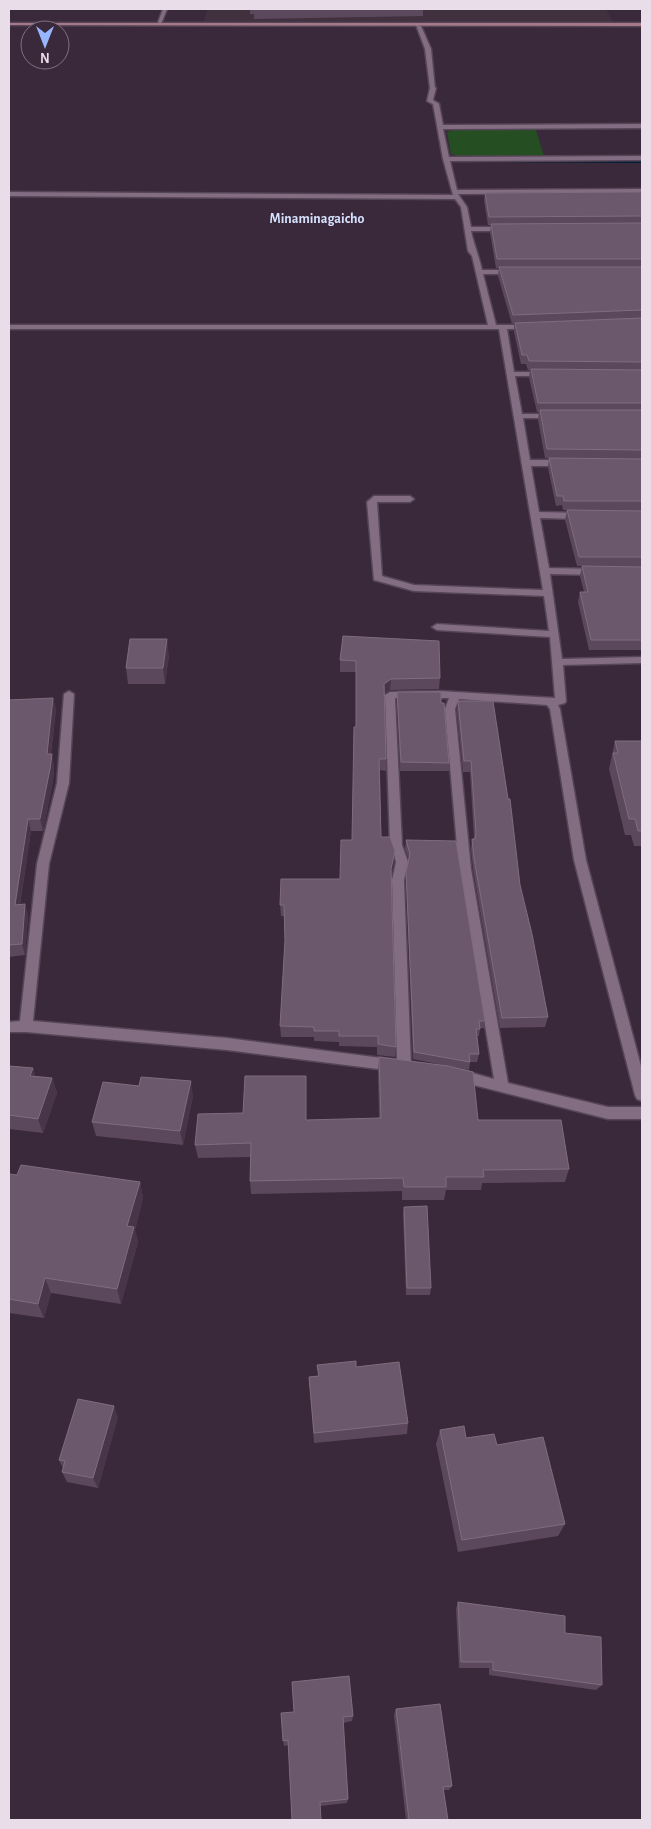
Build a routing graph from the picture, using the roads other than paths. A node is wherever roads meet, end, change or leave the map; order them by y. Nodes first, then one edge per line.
1 (165, 9) edge
2 (9, 24) edge
3 (160, 24) junction
4 (642, 25) edge
5 (418, 26) dead end
6 (642, 126) edge
7 (440, 128) junction
8 (642, 158) edge
9 (446, 159) junction
10 (642, 191) edge
11 (9, 194) edge
12 (456, 194) junction
13 (467, 229) junction
14 (515, 229) edge
15 (479, 272) junction
16 (527, 272) edge
17 (9, 327) edge
18 (536, 327) edge
19 (498, 328) junction
20 (511, 374) junction
21 (558, 374) edge
22 (519, 416) junction
23 (566, 416) edge
24 (527, 463) junction
25 (575, 463) edge
26 (410, 499) dead end
27 (536, 515) junction
28 (594, 516) edge
29 (544, 571) junction
30 (603, 572) edge
31 (548, 593) junction
32 (437, 627) dead end
33 (555, 634) junction
34 (642, 660) edge
35 (559, 662) junction
36 (69, 694) dead end
37 (455, 695) junction
38 (550, 702) junction
39 (26, 1026) junction
40 (9, 1027) edge
41 (404, 1066) junction
42 (420, 1068) edge
43 (446, 1072) edge
44 (502, 1086) junction
45 (642, 1094) edge
46 (642, 1113) edge

1 - 3 street
2 - 3 street
3 - 4 street
5 - 7 street
6 - 7 street
7 - 9 street
8 - 9 street
9 - 12 street
10 - 12 street
11 - 12 street
12 - 13 street
13 - 14 street
13 - 15 street
15 - 16 street
15 - 19 street
17 - 19 street
18 - 19 street
19 - 20 street
20 - 21 street
20 - 22 street
22 - 23 street
22 - 24 street
24 - 25 street
24 - 27 street
26 - 31 street
27 - 28 street
27 - 29 street
29 - 30 street
29 - 31 street
31 - 33 street
32 - 33 street
33 - 35 street
34 - 35 street
35 - 38 street
36 - 39 street
37 - 38 street
37 - 41 street
37 - 44 street
38 - 45 street
39 - 40 street
39 - 41 street
41 - 42 street
43 - 44 street
44 - 46 street

